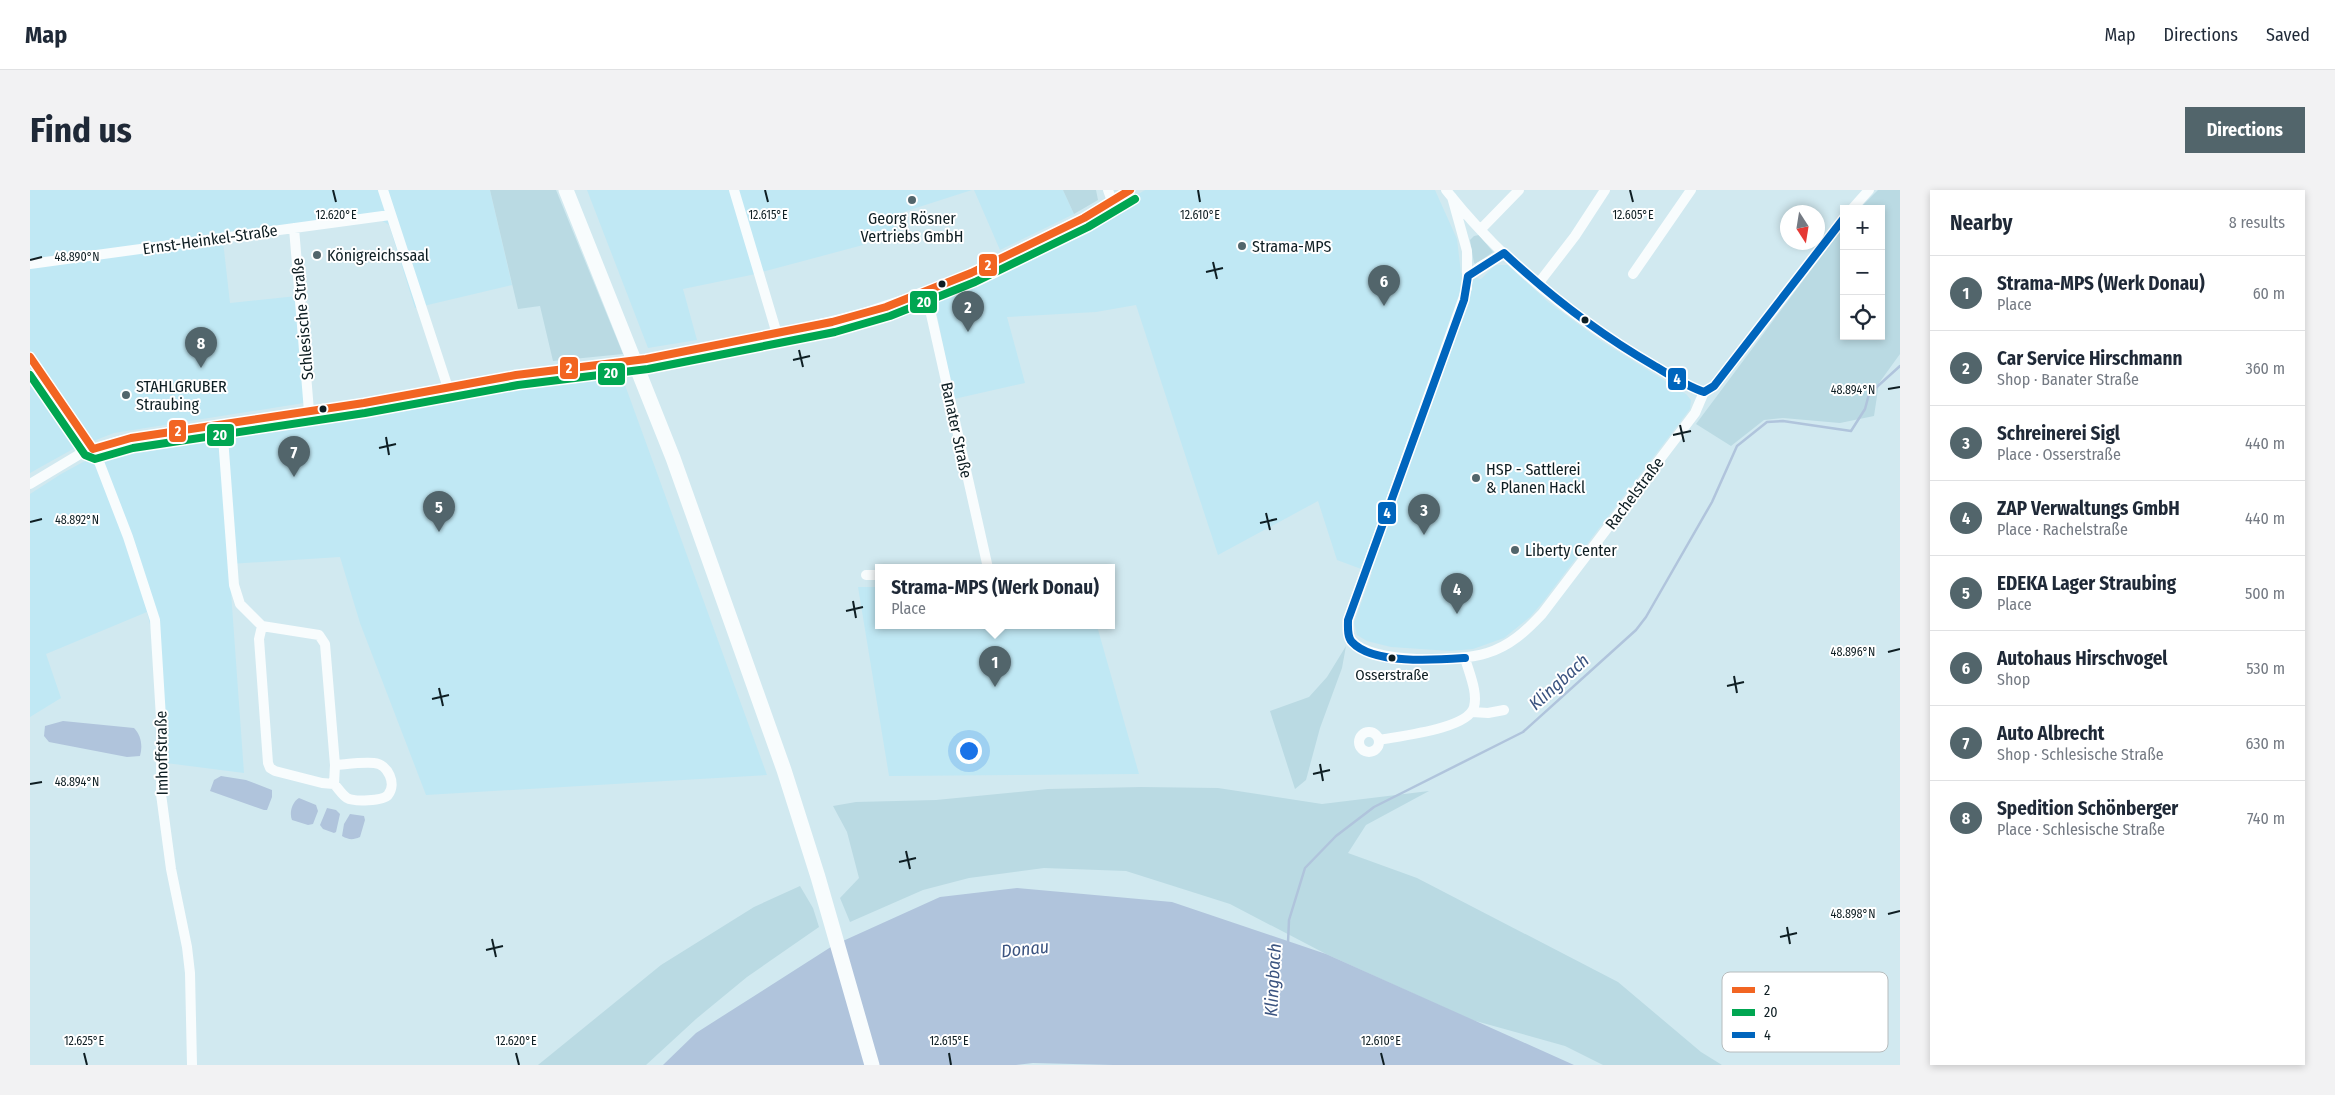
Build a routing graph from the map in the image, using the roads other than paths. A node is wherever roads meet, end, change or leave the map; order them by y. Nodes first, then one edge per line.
1 (382, 190) edge
2 (566, 190) edge
3 (734, 190) edge
4 (1108, 190) edge
5 (1130, 190) edge
6 (1520, 190) edge
7 (1605, 190) edge
8 (1691, 190) edge
9 (1869, 190) edge
10 (1449, 193) edge
11 (1112, 201) junction
12 (1856, 205) edge
13 (390, 214) junction
14 (1840, 223) edge
15 (294, 228) junction
16 (1481, 229) junction
17 (1504, 253) junction
18 (30, 264) edge
19 (1633, 274) dead end
20 (1468, 276) junction
21 (1538, 284) junction
22 (926, 292) junction
23 (777, 334) junction
24 (30, 357) edge
25 (448, 388) junction
26 (1704, 392) junction
27 (309, 411) junction
28 (222, 424) junction
29 (93, 449) junction
30 (30, 484) edge
31 (987, 564) edge
32 (866, 575) dead end
33 (875, 575) edge
34 (262, 626) junction
35 (1465, 658) junction
36 (1504, 710) dead end
37 (1472, 712) junction
38 (1379, 740) dead end
39 (336, 765) junction
40 (334, 784) junction
41 (192, 1065) edge
42 (872, 1065) edge

1 - 13 street
2 - 42 highway
3 - 23 street
4 - 11 street
5 - 11 street
6 - 16 street
7 - 21 street
8 - 19 street
9 - 12 street
10 - 16 street
10 - 20 street
11 - 22 street
13 - 15 street, Ernst-Heinkel-Straße
13 - 25 street
14 - 26 street
15 - 18 street, Ernst-Heinkel-Straße
15 - 27 street, Schlesische Straße
16 - 17 street
17 - 20 street
17 - 21 street
20 - 35 street, Rachelstraße
21 - 26 street
22 - 23 street
22 - 31 street, Banater Straße
23 - 25 street
24 - 29 street, Imhoffstraße
25 - 27 street
26 - 35 street, Rachelstraße
27 - 28 street
28 - 29 street
28 - 34 street
29 - 30 street
29 - 41 street, Imhoffstraße
32 - 33 street
34 - 39 street
34 - 40 street
35 - 37 street
36 - 37 street
37 - 38 street
39 - 40 street
39 - 40 street

